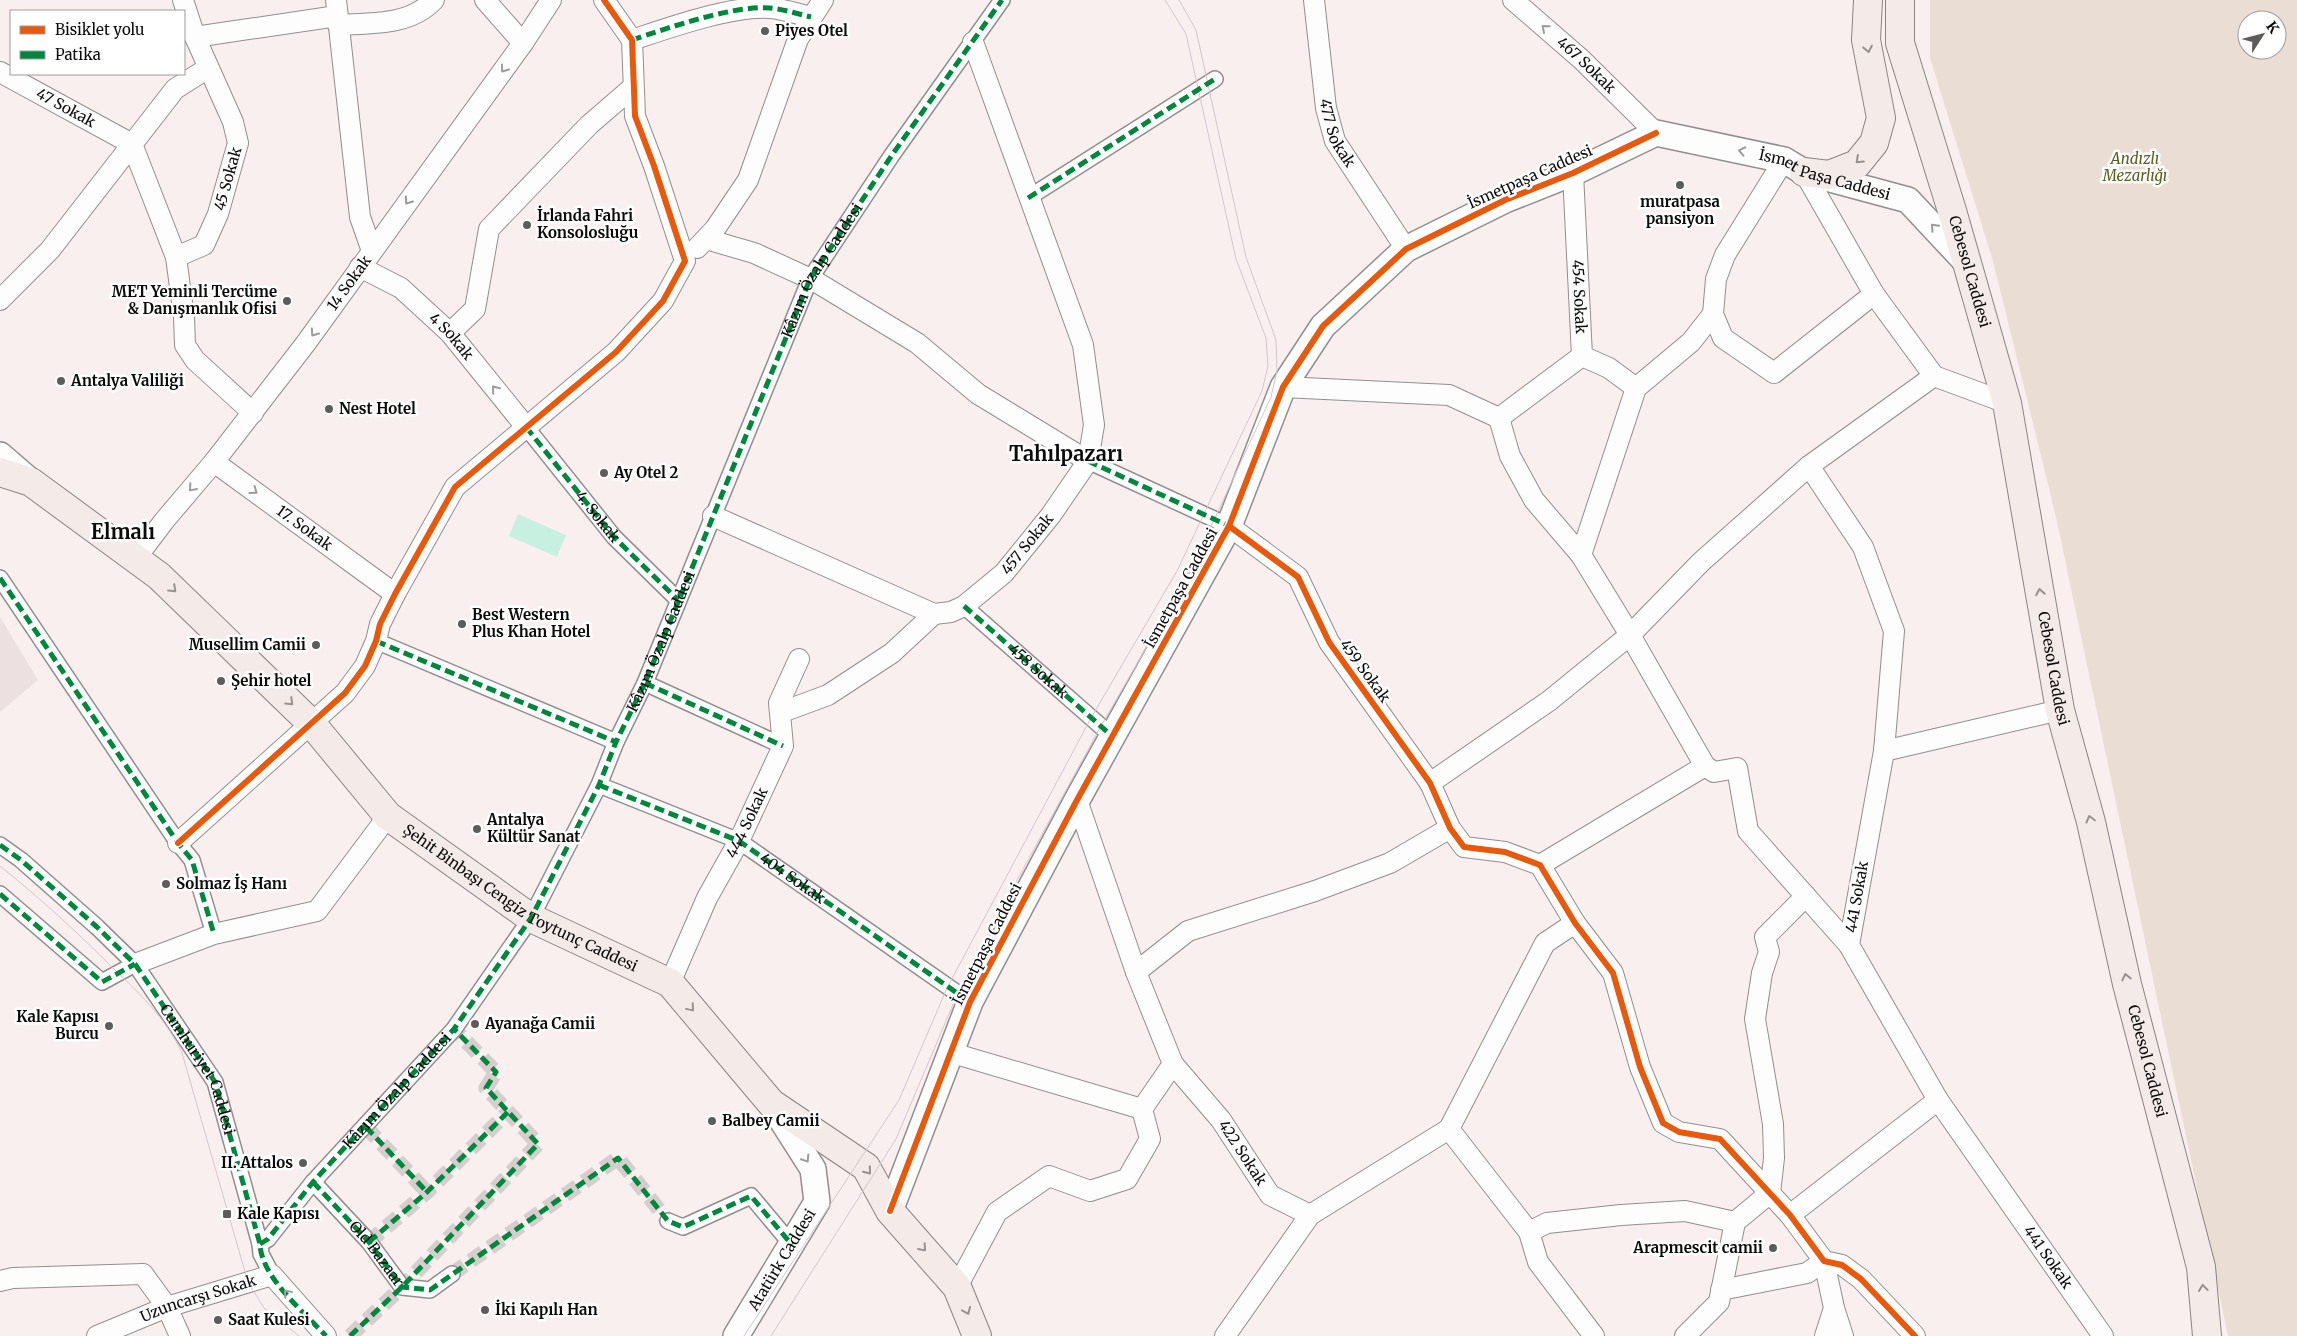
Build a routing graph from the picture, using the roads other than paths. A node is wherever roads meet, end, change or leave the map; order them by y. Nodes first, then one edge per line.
1 (183, 0) edge
2 (434, 0) edge
3 (485, 0) edge
4 (551, 0) edge
5 (604, 0) edge
6 (822, 0) edge
7 (1002, 0) edge
8 (1314, 0) edge
9 (1513, 0) edge
10 (1868, 0) edge
11 (1900, 0) edge
12 (337, 13) edge
13 (811, 16) junction
14 (194, 37) junction
15 (632, 40) junction
16 (972, 42) junction
17 (523, 43) junction
18 (208, 68) junction
19 (0, 72) edge
20 (1215, 79) dead end
21 (633, 87) junction
22 (1656, 134) junction
23 (132, 144) junction
24 (1794, 166) junction
25 (1573, 173) junction
26 (1028, 198) junction
27 (706, 239) junction
28 (1406, 249) junction
29 (176, 257) junction
30 (366, 259) junction
31 (686, 261) junction
32 (1967, 263) junction
33 (810, 278) junction
34 (1874, 294) junction
35 (0, 300) edge
36 (1713, 314) junction
37 (450, 333) junction
38 (1582, 356) junction
39 (1934, 376) junction
40 (1283, 387) junction
41 (1636, 388) junction
42 (2007, 403) junction
43 (253, 413) junction
44 (1499, 418) junction
45 (526, 426) junction
46 (0, 456) edge
47 (1088, 461) junction
48 (214, 462) junction
49 (1809, 466) junction
50 (0, 472) edge
51 (31, 482) junction
52 (713, 516) junction
53 (1229, 526) junction
54 (1581, 555) junction
55 (136, 558) junction
56 (0, 578) edge
57 (394, 594) junction
58 (678, 600) junction
59 (950, 611) junction
60 (1630, 634) junction
61 (376, 641) junction
62 (799, 659) dead end
63 (645, 683) junction
64 (2060, 710) junction
65 (782, 712) junction
66 (312, 724) junction
67 (1112, 736) junction
68 (616, 742) junction
69 (783, 746) junction
70 (1884, 751) junction
71 (1706, 766) junction
72 (1430, 783) junction
73 (599, 785) junction
74 (1077, 800) junction
75 (388, 816) junction
76 (1450, 828) junction
77 (738, 841) junction
78 (178, 843) junction
79 (0, 845) edge
80 (1540, 865) junction
81 (0, 894) edge
82 (1806, 896) junction
83 (531, 918) junction
84 (1575, 923) junction
85 (214, 934) junction
86 (1849, 945) junction
87 (135, 964) junction
88 (1136, 972) junction
89 (670, 983) junction
90 (970, 1002) junction
91 (949, 1052) junction
92 (1173, 1064) junction
93 (1938, 1100) junction
94 (771, 1103) junction
95 (1142, 1109) junction
96 (1449, 1130) junction
97 (313, 1182) junction
98 (1770, 1193) junction
99 (890, 1211) junction
100 (1310, 1215) junction
101 (1790, 1215) junction
102 (668, 1221) dead end
103 (1735, 1222) junction
104 (1529, 1232) junction
105 (260, 1244) junction
106 (792, 1245) junction
107 (1824, 1261) junction
108 (452, 1274) tunnel mouth
109 (272, 1275) junction
110 (0, 1281) edge
111 (957, 1287) junction
112 (1721, 1290) junction
113 (167, 1307) junction
114 (1834, 1308) junction
115 (2094, 1333) edge
116 (97, 1336) edge
117 (180, 1336) edge
118 (326, 1336) edge
119 (736, 1336) edge
120 (977, 1336) edge
121 (1225, 1336) edge
122 (1594, 1336) edge
123 (1685, 1336) edge
124 (1825, 1336) edge
125 (1843, 1336) edge
126 (1915, 1336) edge
127 (2207, 1336) edge

1 - 14 street, 45 Sokak
2 - 12 street
3 - 17 street
4 - 17 street, 14 Sokak
5 - 15 street
6 - 13 street
7 - 16 street, Kâzım Özalp Caddesi
8 - 28 street, 477 Sokak
22 -> 9 street, 467 Sokak
10 -> 24 main road
11 - 32 main road, Cebesol Caddesi
12 - 14 street
12 - 30 street
13 - 15 street
13 - 27 street
14 - 18 street, 45 Sokak
15 - 21 street
16 - 26 street
16 - 33 street, Kâzım Özalp Caddesi
17 -> 30 street, 14 Sokak
18 - 23 street
18 - 29 street, 45 Sokak
19 - 23 street, 47 Sokak
20 - 26 street
21 - 31 street
21 - 37 street
24 -> 22 street, İsmet Paşa Caddesi
22 - 25 street, İsmetpaşa Caddesi
23 - 29 street
23 - 35 street
32 -> 24 street, İsmet Paşa Caddesi
24 - 34 street
24 - 36 street
25 - 28 street, İsmetpaşa Caddesi
25 - 38 street, 454 Sokak
26 - 47 street
27 - 31 street
27 - 33 street
28 - 40 street, İsmetpaşa Caddesi
29 - 43 street
30 - 37 street, 4 Sokak
30 -> 43 street, 14 Sokak
31 - 45 street
32 - 42 main road, Cebesol Caddesi
33 - 47 street
33 - 52 street, Kâzım Özalp Caddesi
34 - 36 street
34 - 39 street
36 - 41 street
45 -> 37 street, 4 Sokak
38 - 41 street
38 - 44 street
39 - 42 street
39 - 49 street
40 - 44 street
40 - 53 street, İsmetpaşa Caddesi
41 - 54 street
64 -> 42 main road, Cebesol Caddesi
43 - 48 street, 14 Sokak
44 - 54 street
45 - 57 street
45 - 58 street, 4. Sokak
46 - 51 street, Şehit Binbaşı Cengiz Toytunç Caddesi
47 - 53 street, 459 Sokak
47 - 59 street, 457 Sokak
48 -> 55 street, 14 Sokak
48 -> 57 street, 17. Sokak
49 - 60 street
49 - 70 street, 441 Sokak
50 - 51 main road, Şehit Binbaşı Cengiz Toytunç Caddesi
51 - 55 main road, Şehit Binbaşı Cengiz Toytunç Caddesi
52 - 58 street, Kâzım Özalp Caddesi
52 - 59 street
53 - 67 street, İsmetpaşa Caddesi
53 - 72 street, 459 Sokak
54 - 60 street
55 -> 66 main road, Şehit Binbaşı Cengiz Toytunç Caddesi
56 - 78 street
57 - 61 street
58 - 63 street, Kâzım Özalp Caddesi
59 - 65 street, 457 Sokak
59 - 67 street, 458 Sokak
60 - 71 street
60 - 72 street
61 - 66 street
61 - 68 street
62 - 65 street, 444 Sokak
63 - 68 street, Kâzım Özalp Caddesi
63 - 69 street
64 - 70 street
127 -> 64 main road, Cebesol Caddesi
65 - 69 street, 444 Sokak
66 - 75 main road, Şehit Binbaşı Cengiz Toytunç Caddesi
66 - 78 street
67 - 74 street, İsmetpaşa Caddesi
68 - 73 street, Kâzım Özalp Caddesi
69 - 77 street, 444 Sokak
70 - 86 street, 441 Sokak
71 - 80 street
71 - 82 street
72 - 76 street, 459 Sokak
73 - 77 street, 404 Sokak
73 - 83 street, Kâzım Özalp Caddesi
74 - 88 street, 422 Sokak
74 - 90 street, İsmetpaşa Caddesi
75 - 83 main road, Şehit Binbaşı Cengiz Toytunç Caddesi
75 - 85 street
76 - 80 street, 459 Sokak
76 - 88 street
77 - 89 street, 444 Sokak
77 - 90 street, 404 Sokak
78 - 85 street
79 - 87 street, Cumhuriyet Caddesi
80 - 84 street
81 - 87 street
82 - 86 street
82 - 98 street
83 - 89 main road, Şehit Binbaşı Cengiz Toytunç Caddesi
83 - 97 street, Kâzım Özalp Caddesi
84 - 96 street
84 - 98 street
85 - 87 street
86 - 93 street, 441 Sokak
87 - 105 street, Cumhuriyet Caddesi
88 - 92 street, 422 Sokak
89 -> 94 main road, Şehit Binbaşı Cengiz Toytunç Caddesi
90 - 91 street, İsmetpaşa Caddesi
91 - 95 street
91 - 99 street, İsmetpaşa Caddesi
92 - 95 street
92 - 100 street, 422 Sokak
93 - 101 street
93 - 115 street, 441 Sokak
94 -> 99 main road, Şehit Binbaşı Cengiz Toytunç Caddesi
94 -> 106 street, Atatürk Caddesi
95 - 111 street
96 - 100 street
96 - 104 street
97 - 105 street, Kâzım Özalp Caddesi
97 - 108 street, Old Bazaar
98 - 101 street
98 - 103 street
99 -> 111 main road, Şehit Binbaşı Cengiz Toytunç Caddesi
100 - 121 street
101 - 107 street
102 - 106 street
103 - 104 street
103 - 112 street
104 - 122 street
105 - 109 street, Cumhuriyet Caddesi
106 - 119 street, Atatürk Caddesi
107 - 112 street
107 - 114 street
107 - 126 street
109 - 113 street, Uzuncarşı Sokak
118 -> 109 street, Cumhuriyet Caddesi
110 - 113 street
111 -> 120 main road, Şehit Binbaşı Cengiz Toytunç Caddesi
112 - 123 street
113 - 116 street, Uzuncarşı Sokak
113 - 117 street
114 - 124 street
114 - 125 street

